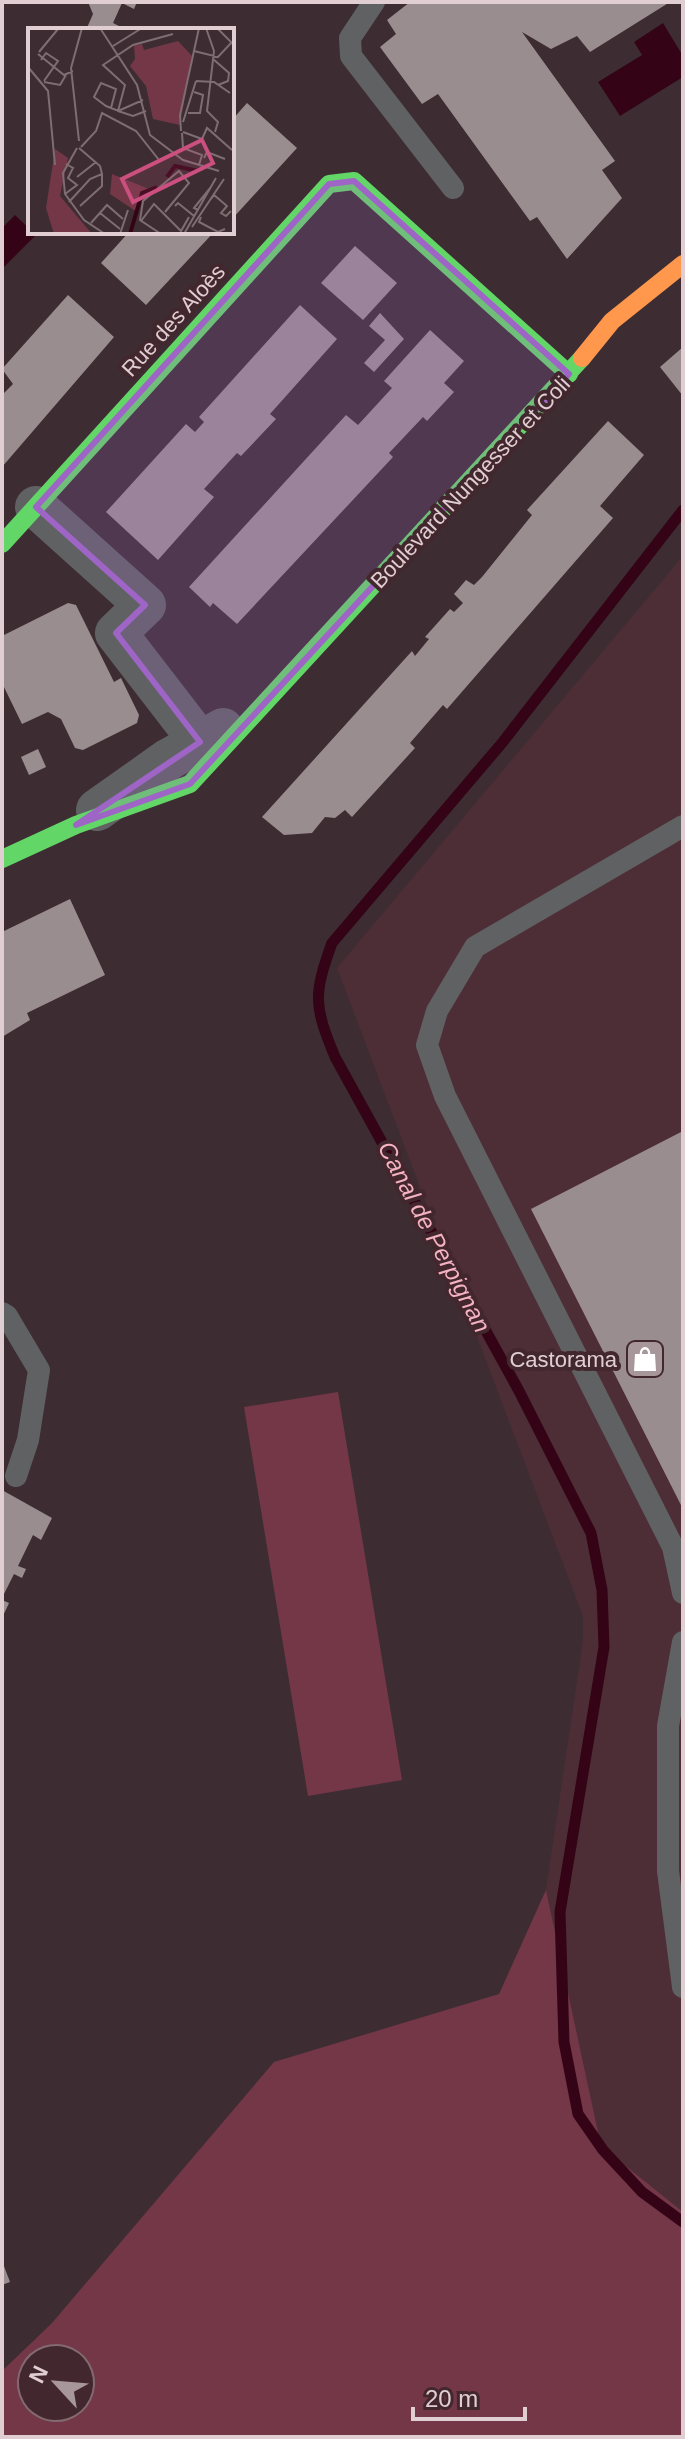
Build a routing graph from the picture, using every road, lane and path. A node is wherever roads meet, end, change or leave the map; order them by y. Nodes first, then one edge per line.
1 (374, 2) edge
2 (453, 188) dead end
3 (683, 264) edge
4 (569, 374) junction
5 (36, 507) junction
6 (2, 544) edge
7 (263, 707) junction
8 (200, 742) junction
9 (76, 825) junction
10 (683, 826) edge
11 (2, 859) edge
12 (2, 1313) edge
13 (16, 1476) dead end
14 (683, 1593) edge
15 (683, 1642) edge
16 (683, 1987) edge

1 - 2 lane
3 - 4 street, Boulevard Nungesser et Coli
4 - 5 street, Rue des Aloès
4 - 7 street, Boulevard Nungesser et Coli
5 - 6 street, Rue des Aloès
5 - 8 street
7 - 8 street, Boulevard Nungesser et Coli
7 - 9 street, Boulevard Nungesser et Coli
8 - 9 street, Boulevard Nungesser et Coli
9 - 11 street, Boulevard Nungesser et Coli
10 - 14 lane
12 - 13 lane
15 - 16 lane

